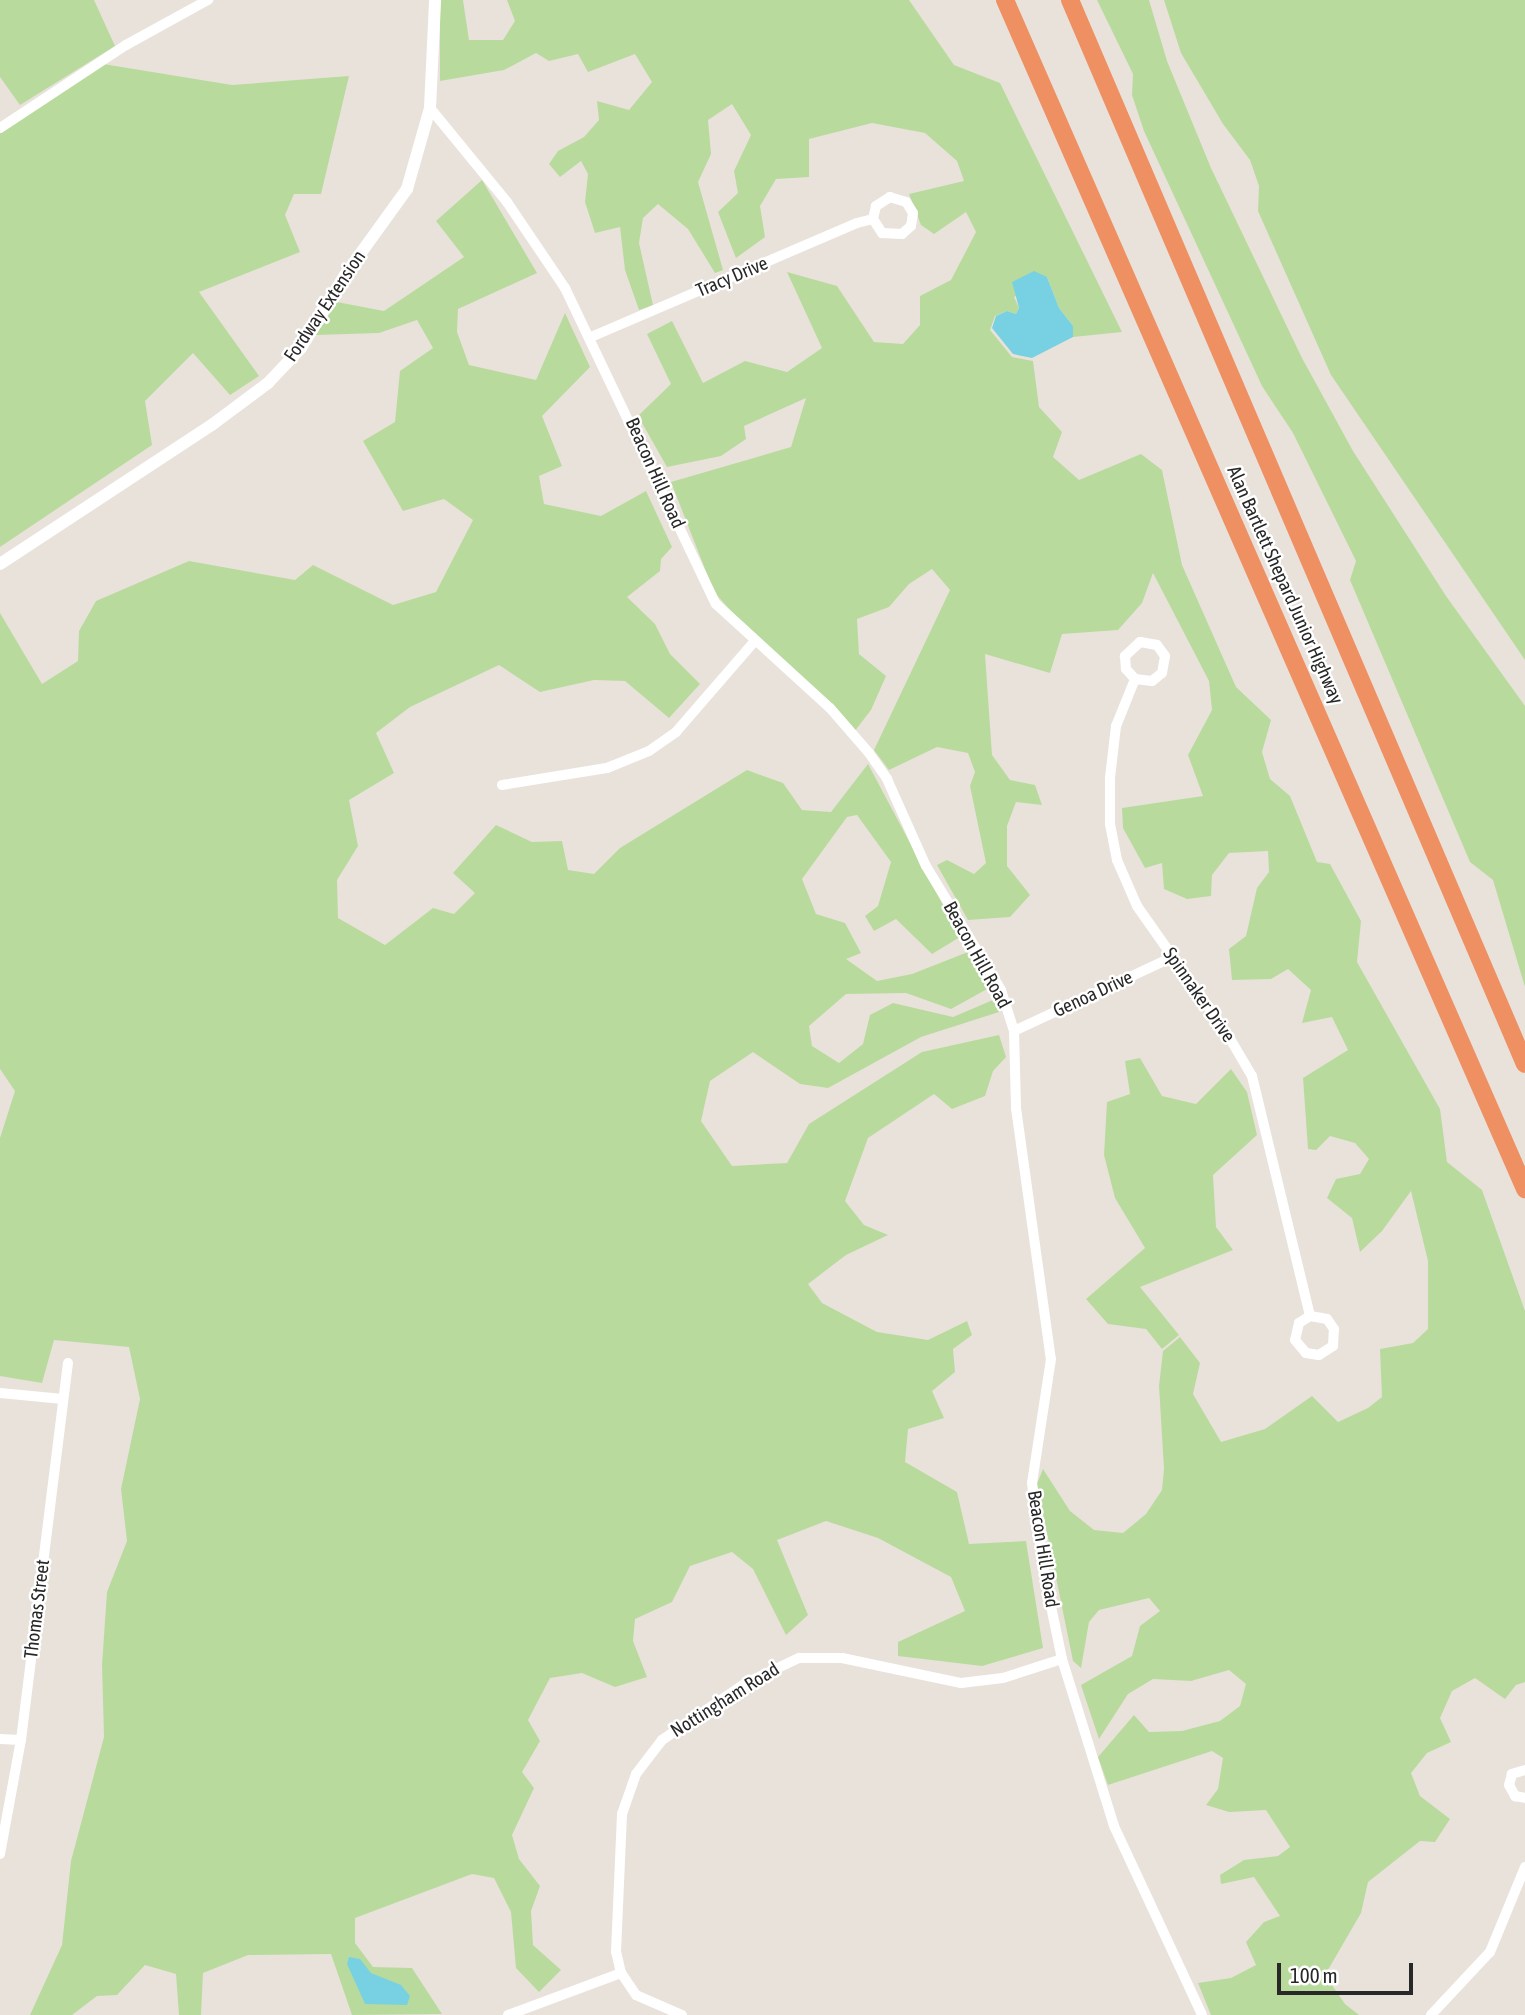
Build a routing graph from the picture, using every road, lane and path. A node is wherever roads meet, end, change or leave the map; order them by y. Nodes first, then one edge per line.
1 (208, 0) edge
2 (435, 0) edge
3 (1004, 0) edge
4 (1070, 0) edge
5 (430, 108) junction
6 (0, 128) edge
7 (873, 219) junction
8 (591, 337) junction
9 (0, 564) edge
10 (754, 642) junction
11 (1135, 679) junction
12 (502, 785) dead end
13 (1173, 957) junction
14 (1014, 1031) junction
15 (1525, 1064) edge
16 (1525, 1189) edge
17 (1310, 1316) junction
18 (68, 1363) dead end
19 (0, 1393) edge
20 (63, 1399) junction
21 (1062, 1659) junction
22 (0, 1739) edge
23 (21, 1740) junction
24 (1525, 1770) edge
25 (1525, 1798) edge
26 (0, 1854) edge
27 (1525, 1867) edge
28 (621, 1973) junction
29 (508, 2015) edge
30 (682, 2015) edge
31 (1202, 2015) edge
32 (1431, 2015) edge

1 - 6 street
2 - 5 street, Fordway Extension
3 - 16 highway, Alan Bartlett Shepard Junior Highway
4 - 15 highway, Alan Bartlett Shepard Junior Highway
5 - 8 street, Beacon Hill Road
5 - 9 street, Fordway Extension
7 - 7 street, Tracy Drive
7 - 8 street, Tracy Drive
8 - 10 street, Beacon Hill Road
10 - 12 street
10 - 14 street, Beacon Hill Road
11 - 11 street, Spinnaker Drive
11 - 13 street, Spinnaker Drive
13 - 14 street, Genoa Drive
13 - 17 street, Spinnaker Drive
14 - 21 street, Beacon Hill Road
17 - 17 street
18 - 20 street, Thomas Street
19 - 20 street
20 - 23 street, Thomas Street
21 - 28 street, Nottingham Road
21 - 31 street, Beacon Hill Road
22 - 23 street
23 - 26 street, Thomas Street
24 - 25 street
27 - 32 street
28 - 29 street
28 - 30 street

